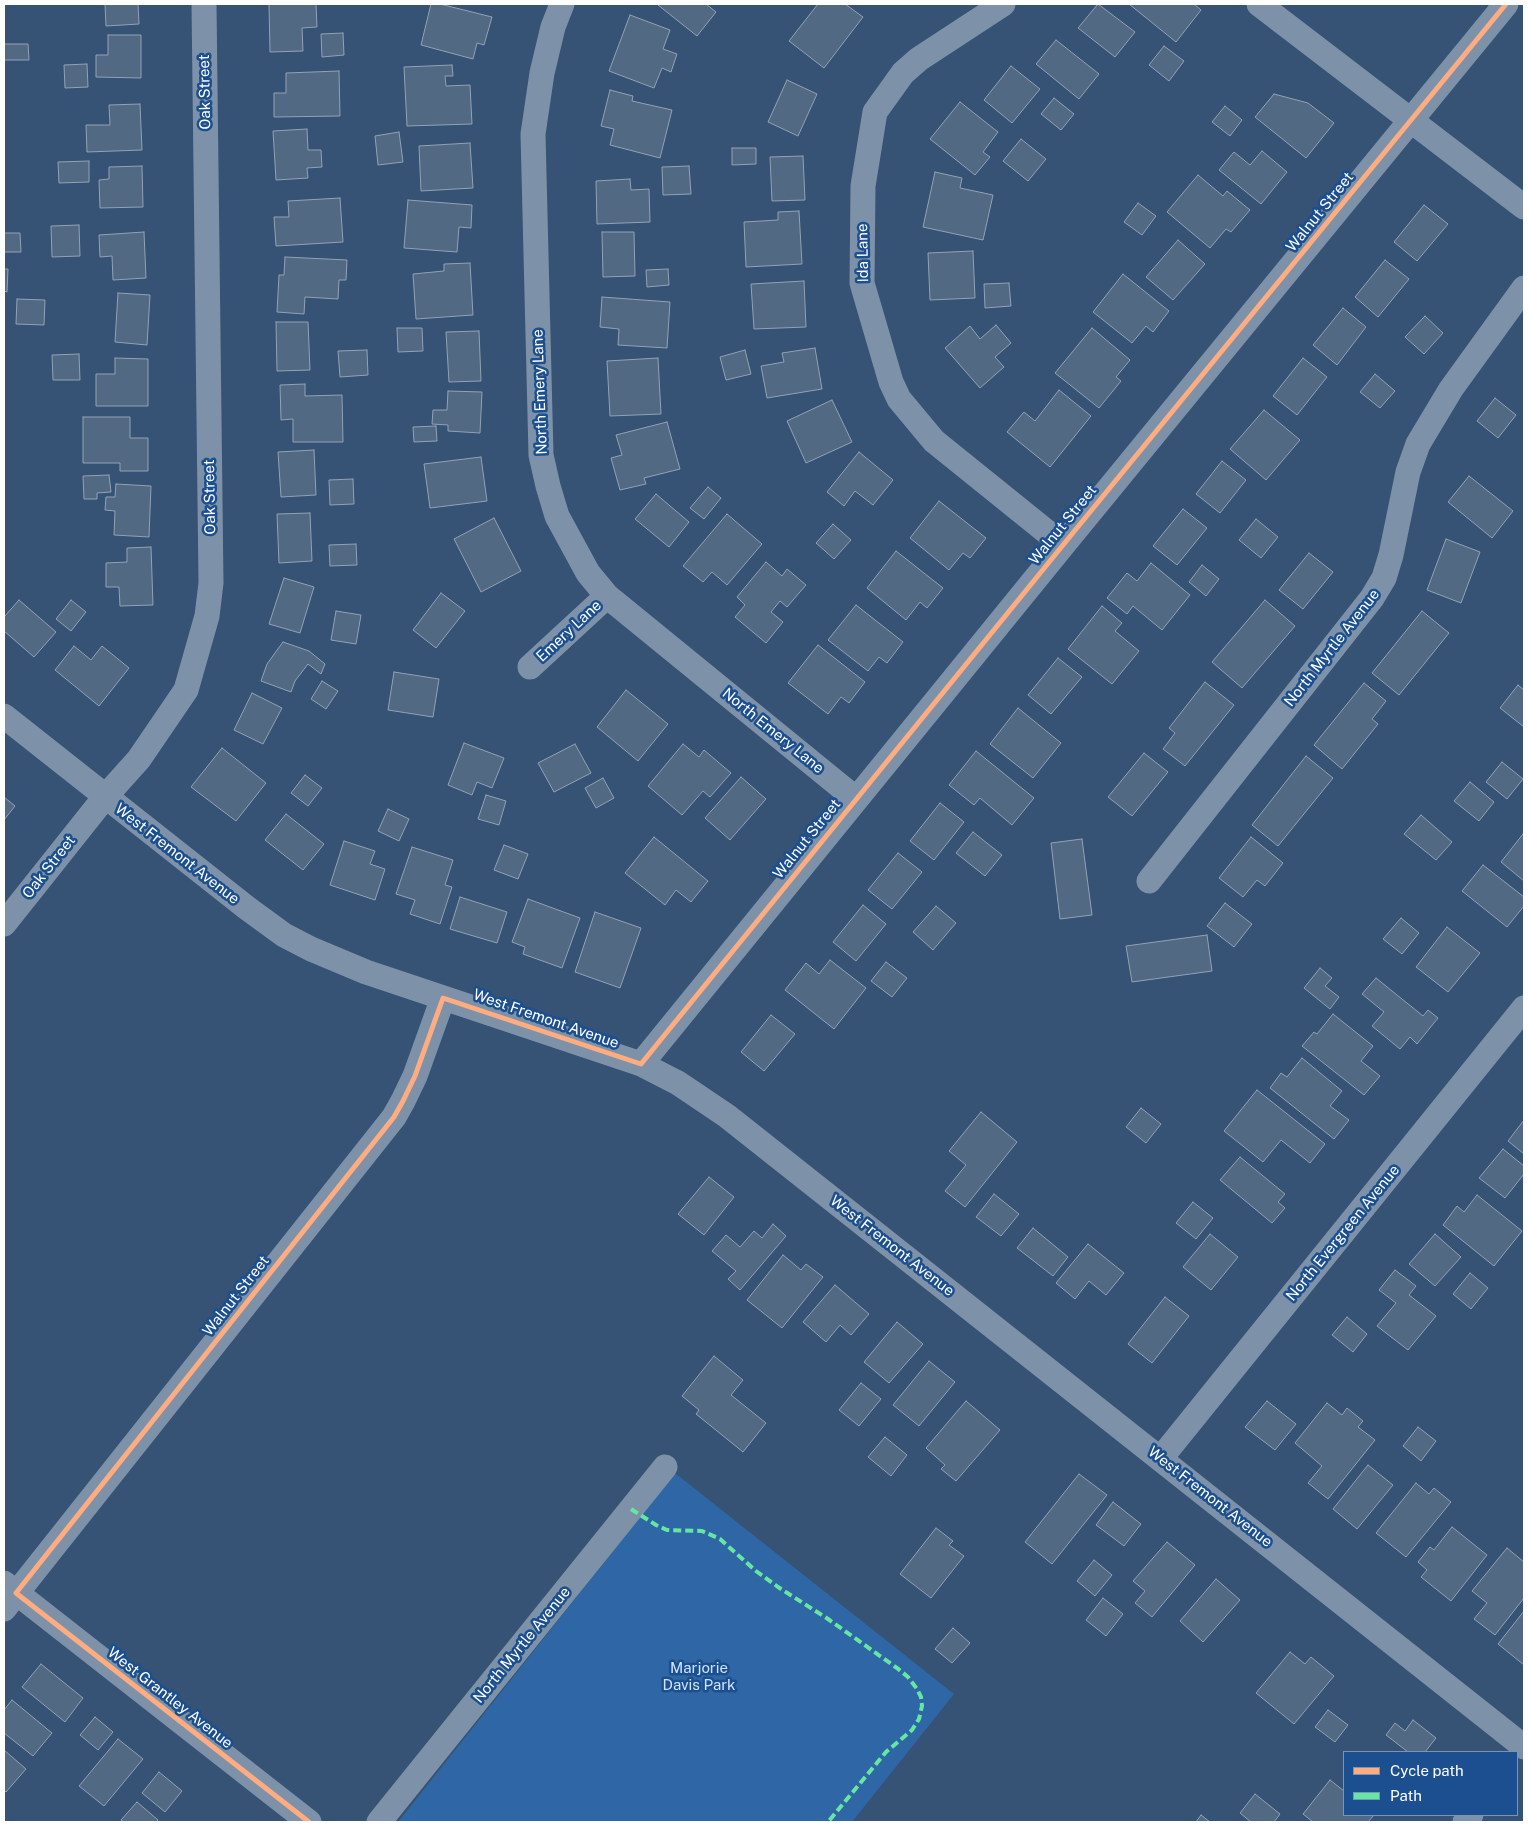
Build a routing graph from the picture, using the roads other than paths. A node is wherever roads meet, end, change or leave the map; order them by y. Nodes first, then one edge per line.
1 (204, 4) edge
2 (562, 4) edge
3 (1003, 4) edge
4 (1259, 4) edge
5 (1506, 4) edge
6 (1412, 120) junction
7 (1524, 206) edge
8 (1524, 288) edge
9 (1063, 545) junction
10 (607, 596) junction
11 (530, 667) dead end
12 (4, 716) edge
13 (105, 797) junction
14 (856, 799) junction
15 (1149, 881) dead end
16 (4, 924) edge
17 (443, 998) junction
18 (1524, 1008) edge
19 (641, 1064) junction
20 (1161, 1458) junction
21 (665, 1467) dead end
22 (8, 1595) edge
23 (1522, 1747) edge
24 (309, 1822) edge
25 (379, 1822) edge

1 - 13 street, Oak Street
2 - 10 street, North Emery Lane
3 - 9 street, Ida Lane
4 - 6 street
5 - 6 street, Walnut Street
6 - 7 street
6 - 9 street, Walnut Street
8 - 15 street, North Myrtle Avenue
9 - 14 street, Walnut Street
10 - 11 street, Emery Lane
10 - 14 street, North Emery Lane
12 - 13 street, West Fremont Avenue
13 - 16 street, Oak Street
13 - 17 street, West Fremont Avenue
14 - 19 street, Walnut Street
17 - 19 street, West Fremont Avenue
17 - 22 street, Walnut Street
18 - 20 street, North Evergreen Avenue
19 - 20 street, West Fremont Avenue
20 - 23 street, West Fremont Avenue
21 - 25 street, North Myrtle Avenue
22 - 24 street, West Grantley Avenue

